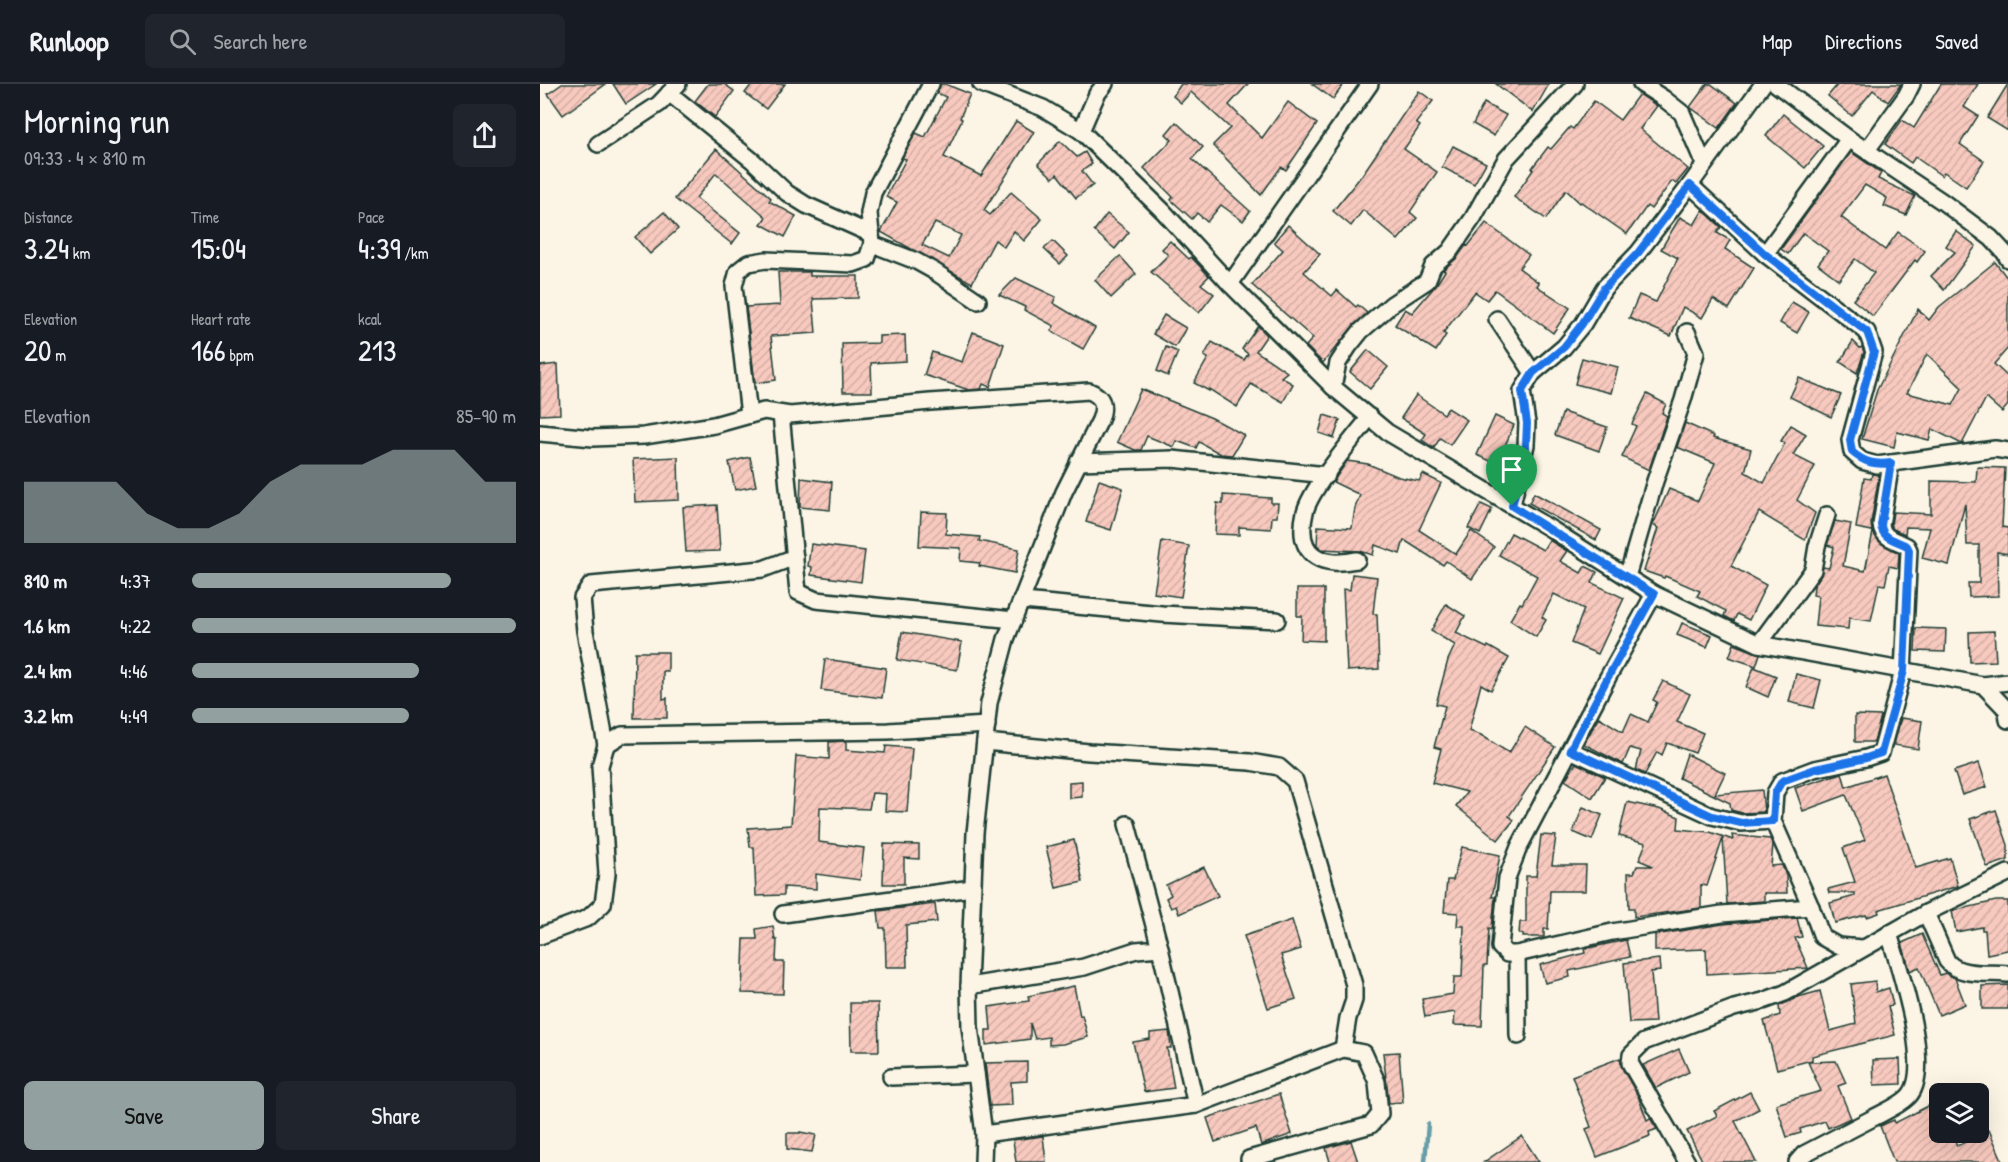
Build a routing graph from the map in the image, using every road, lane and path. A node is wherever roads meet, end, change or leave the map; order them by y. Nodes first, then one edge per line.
1 (931, 84) edge
2 (981, 84) edge
3 (1105, 84) edge
4 (1370, 84) edge
5 (1575, 84) edge
6 (1641, 84) edge
7 (1763, 84) edge
8 (1776, 84) edge
9 (1912, 84) edge
10 (674, 89) edge
11 (1081, 130) junction
12 (1849, 139) junction
13 (598, 144) dead end
14 (1867, 150) junction
15 (1704, 164) junction
16 (1690, 185) junction
17 (872, 239) junction
18 (1765, 254) junction
19 (2008, 260) edge
20 (1230, 284) junction
21 (978, 301) dead end
22 (1497, 319) dead end
23 (1687, 332) dead end
24 (1533, 373) junction
25 (1333, 387) junction
26 (781, 414) junction
27 (749, 415) junction
28 (1370, 417) junction
29 (540, 433) edge
30 (2008, 451) edge
31 (1078, 462) junction
32 (1891, 463) junction
33 (1327, 475) junction
34 (1512, 506) junction
35 (1827, 515) dead end
36 (795, 557) junction
37 (1357, 560) dead end
38 (1627, 577) junction
39 (1654, 594) junction
40 (1023, 601) junction
41 (1277, 620) dead end
42 (1014, 621) junction
43 (1759, 644) junction
44 (1904, 671) junction
45 (2008, 682) edge
46 (1983, 685) junction
47 (2008, 720) edge
48 (987, 725) junction
49 (985, 742) junction
50 (606, 744) junction
51 (1570, 750) junction
52 (1773, 821) junction
53 (1127, 824) dead end
54 (2008, 873) edge
55 (972, 888) junction
56 (1811, 907) junction
57 (1926, 913) junction
58 (783, 914) dead end
59 (1889, 933) junction
60 (540, 936) edge
61 (1160, 948) junction
62 (1862, 948) junction
63 (1517, 954) junction
64 (2008, 974) edge
65 (969, 986) junction
66 (1518, 1036) dead end
67 (1343, 1050) junction
68 (976, 1074) junction
69 (891, 1077) dead end
70 (1196, 1105) junction
71 (984, 1134) junction
72 (1249, 1159) dead end
73 (983, 1162) edge
74 (1687, 1162) edge
75 (1797, 1162) edge

1 - 17 street
2 - 11 street
3 - 11 street
4 - 20 street
5 - 25 street
6 - 15 street
7 - 15 street
8 - 12 street
9 - 14 street
10 - 13 street
10 - 17 street
11 - 20 street
12 - 14 street
12 - 18 street
14 - 19 street
15 - 16 street
16 - 18 street
16 - 24 street
17 - 21 street
17 - 27 street
18 - 32 street
20 - 25 street
22 - 24 street
23 - 38 street
24 - 34 street
25 - 28 street
26 - 27 street
26 - 31 street
26 - 36 street
27 - 29 street
28 - 33 street
28 - 34 street
30 - 32 street
31 - 33 street
31 - 40 street
32 - 44 street
33 - 37 street
34 - 38 street
35 - 43 street
36 - 42 street
36 - 50 street
38 - 39 street
39 - 43 street
39 - 51 street
40 - 41 street
40 - 42 street
42 - 48 street
43 - 44 street
44 - 46 street
44 - 52 street
45 - 46 street
46 - 47 street
48 - 49 street
48 - 50 street
49 - 55 street
49 - 67 street
50 - 60 street
51 - 52 street
51 - 63 street
52 - 56 street
53 - 61 street
54 - 57 street
55 - 58 street
55 - 65 street
56 - 62 street
56 - 63 street
57 - 59 street
57 - 64 street
59 - 62 street
59 - 75 street
61 - 65 street
61 - 70 street
62 - 74 street
63 - 66 street
65 - 68 street
67 - 70 street
67 - 72 street
68 - 69 street
68 - 71 street
70 - 71 street
71 - 73 street

